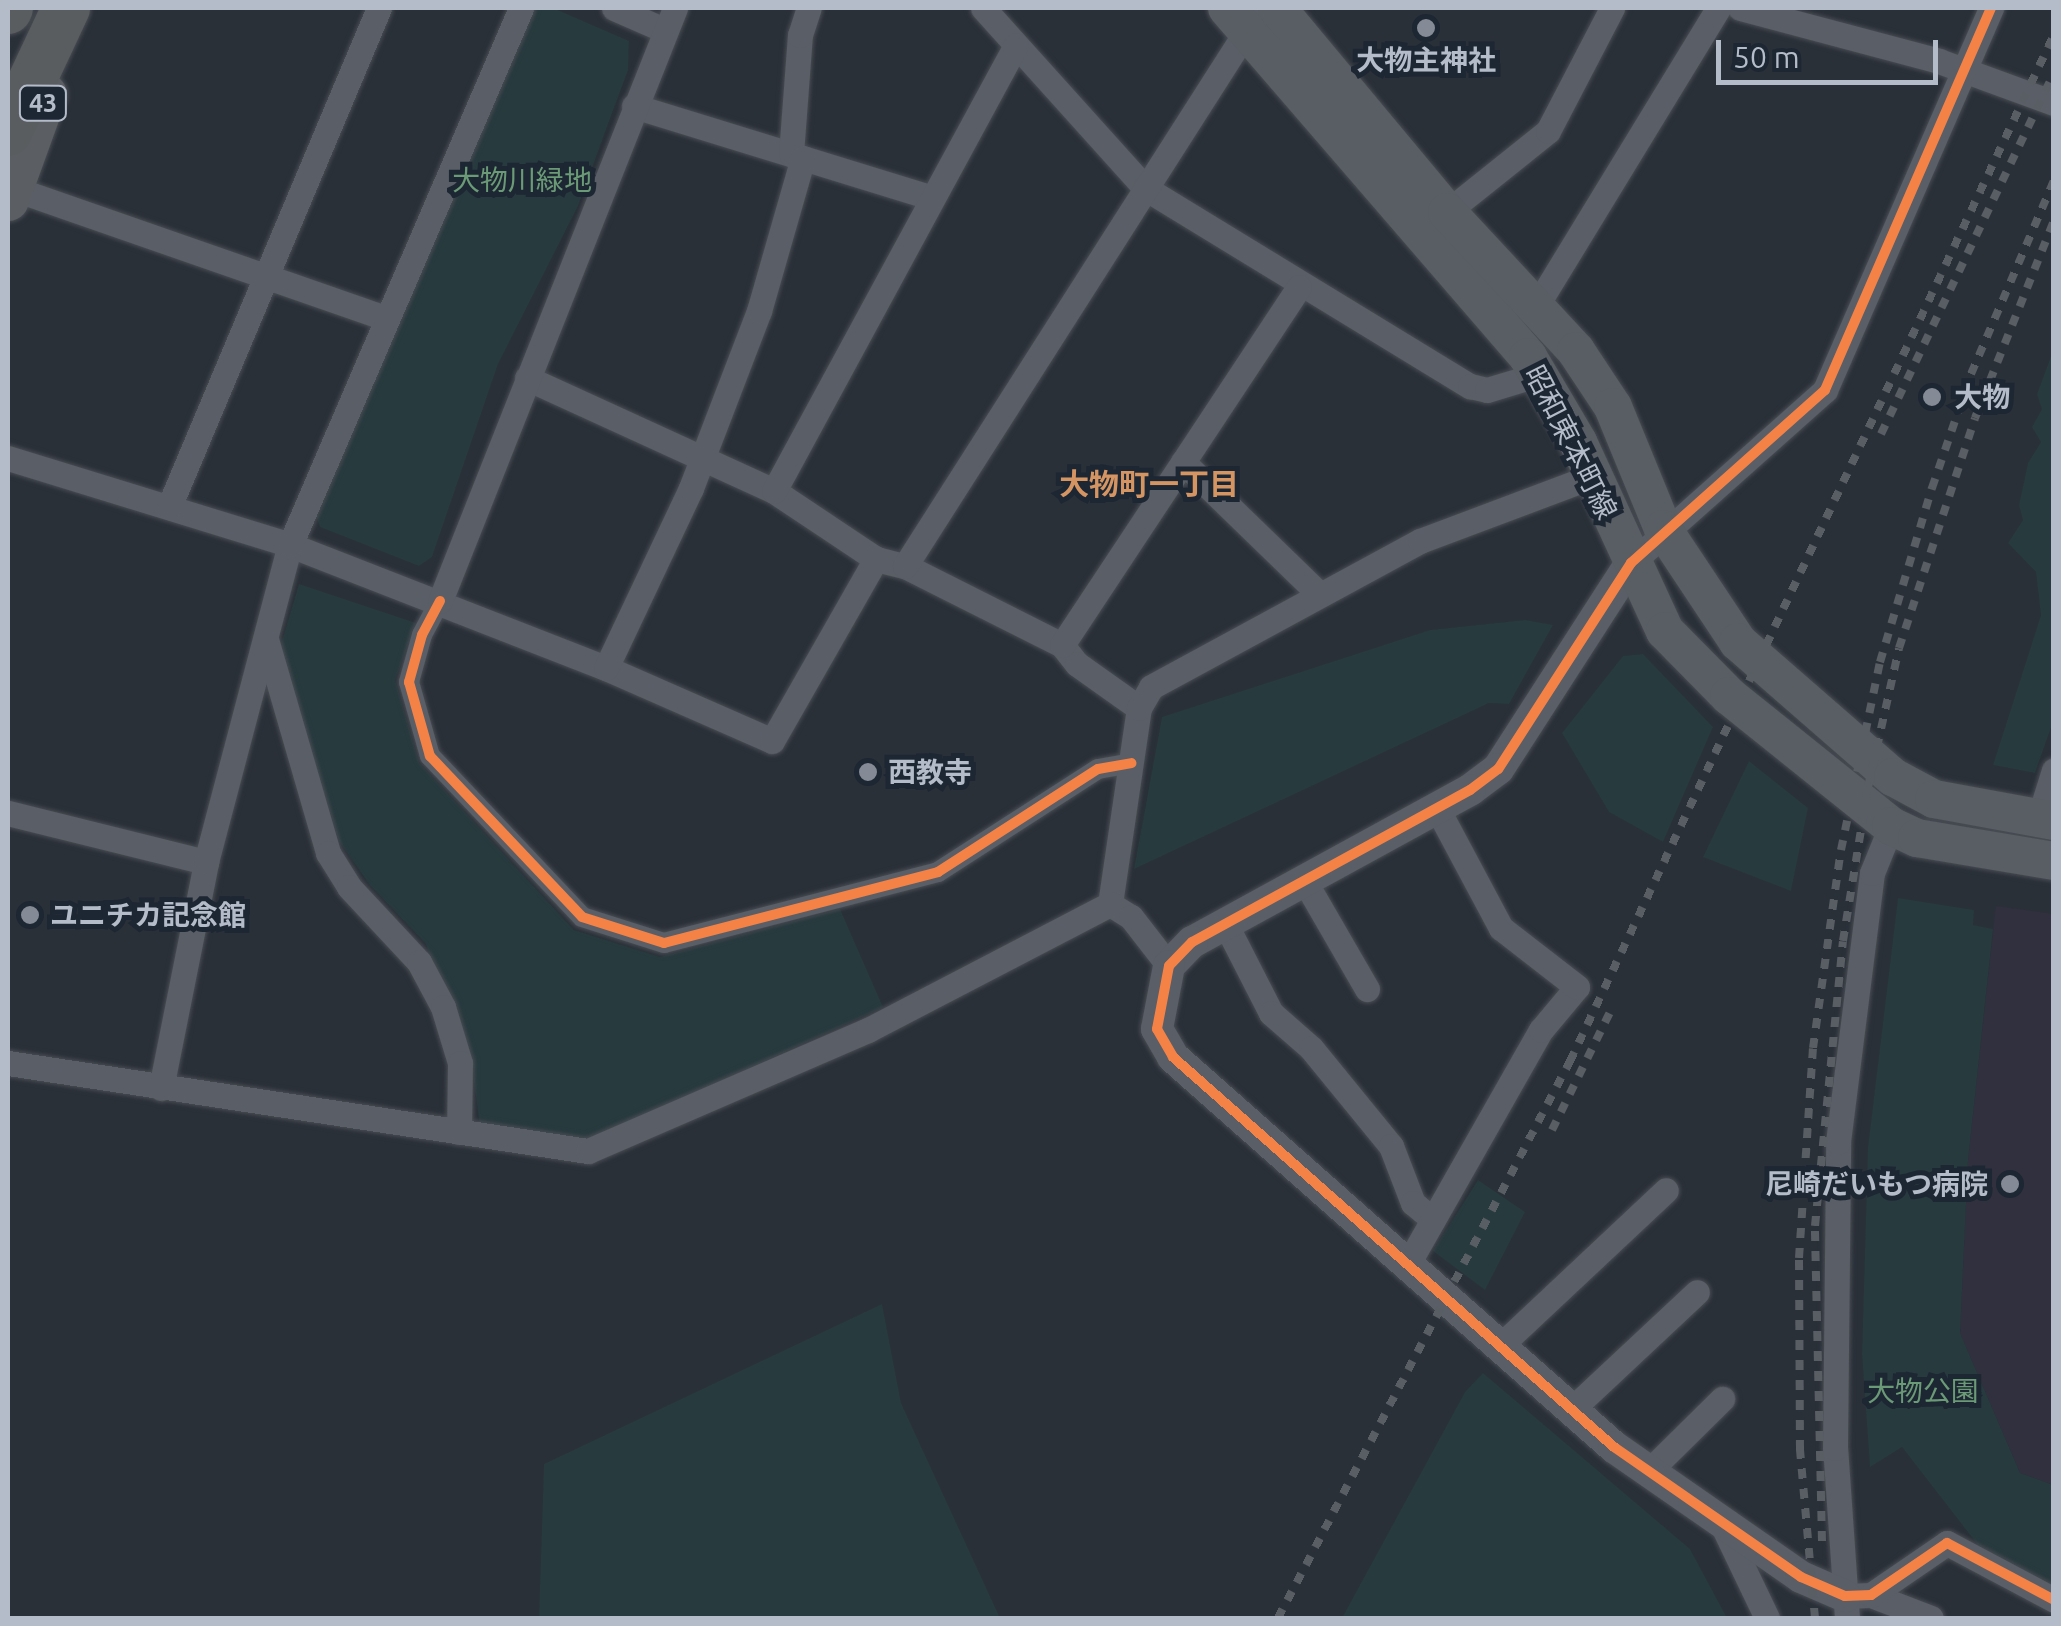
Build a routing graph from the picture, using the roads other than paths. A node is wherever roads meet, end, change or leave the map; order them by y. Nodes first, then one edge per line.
1 (66, 8) edge
2 (83, 8) edge
3 (379, 8) edge
4 (521, 8) edge
5 (614, 8) edge
6 (810, 8) edge
7 (983, 8) edge
8 (1277, 8) edge
9 (1612, 8) edge
10 (1718, 8) edge
11 (1740, 8) edge
12 (1991, 8) edge
13 (1244, 15) edge
14 (670, 19) edge
15 (1016, 45) junction
16 (1962, 70) junction
17 (2054, 103) edge
18 (634, 106) junction
19 (8, 132) edge
20 (797, 156) junction
21 (1144, 188) junction
22 (10, 194) edge
23 (930, 196) junction
24 (1447, 212) junction
25 (265, 272) junction
26 (1298, 287) junction
27 (1537, 305) junction
28 (385, 318) junction
29 (1540, 374) junction
30 (528, 378) junction
31 (8, 458) edge
32 (699, 458) junction
33 (1183, 462) junction
34 (1593, 476) junction
35 (774, 491) junction
36 (170, 507) junction
37 (1663, 529) junction
38 (290, 545) junction
39 (876, 559) junction
40 (1631, 563) junction
41 (905, 566) junction
42 (1320, 594) junction
43 (440, 601) junction
44 (266, 638) junction
45 (1062, 645) junction
46 (606, 668) junction
47 (1140, 708) junction
48 (1131, 763) junction
49 (2054, 770) edge
50 (1436, 808) junction
51 (8, 813) edge
52 (2046, 819) edge
53 (1891, 826) junction
54 (2054, 861) edge
55 (206, 862) junction
56 (1304, 880) junction
57 (1110, 904) junction
58 (1224, 921) junction
59 (1168, 966) junction
60 (1367, 989) dead end
61 (8, 1063) edge
62 (162, 1088) junction
63 (459, 1132) junction
64 (1666, 1190) dead end
65 (1432, 1220) junction
66 (1409, 1262) junction
67 (1697, 1292) dead end
68 (1501, 1345) junction
69 (1722, 1399) dead end
70 (1572, 1409) junction
71 (1649, 1471) junction
72 (1717, 1515) junction
73 (2054, 1600) edge
74 (1854, 1603) edge
75 (1767, 1618) edge
76 (1931, 1618) edge

1 - 19 highway
2 - 22 highway, 43
3 - 25 street
4 - 28 street
5 - 14 street
6 - 20 street
7 - 15 street
8 - 24 main road, 昭和東本町線
9 - 24 street
10 - 27 street
11 - 16 street
12 - 16 street
13 - 21 street
13 - 29 main road, 昭和東本町線
14 - 18 street
15 - 21 street
15 - 23 street
16 - 17 street
16 - 37 street
18 - 20 street
18 - 30 street
20 - 23 street
20 - 32 street
21 - 26 street
21 - 41 street
22 - 25 street
23 - 35 street
24 - 27 main road, 昭和東本町線
25 - 28 street
25 - 36 street
26 - 29 street
26 - 33 street
27 - 37 main road, 昭和東本町線
28 - 38 street
29 - 34 main road, 昭和東本町線
30 - 32 street
30 - 43 street
31 - 36 street
32 - 35 street
32 - 46 street
33 - 42 street
33 - 45 street
34 - 40 main road, 昭和東本町線
34 - 42 street
35 - 39 street
36 - 38 street
37 - 40 street
37 - 52 main road, 昭和東本町線
38 - 43 street
38 - 44 street
39 - 41 street
39 - 46 street
40 - 50 street
40 - 53 main road, 昭和東本町線
41 - 45 street
42 - 47 street
43 - 46 street
43 - 48 street
44 - 55 street
44 - 63 street
45 - 47 street
47 - 48 street
48 - 57 street
49 - 52 street
50 - 56 street
50 - 65 street
51 - 55 street
53 - 54 main road, 昭和東本町線
53 - 74 street
55 - 62 street
56 - 58 street
56 - 60 street
57 - 59 street
57 - 63 street
58 - 59 street
58 - 65 street
59 - 66 street
61 - 62 street
62 - 63 street
64 - 68 street
65 - 66 street
66 - 68 street
67 - 70 street
68 - 70 street
69 - 71 street
70 - 71 street
71 - 72 street
72 - 74 street
72 - 75 street
73 - 74 street
74 - 76 street

